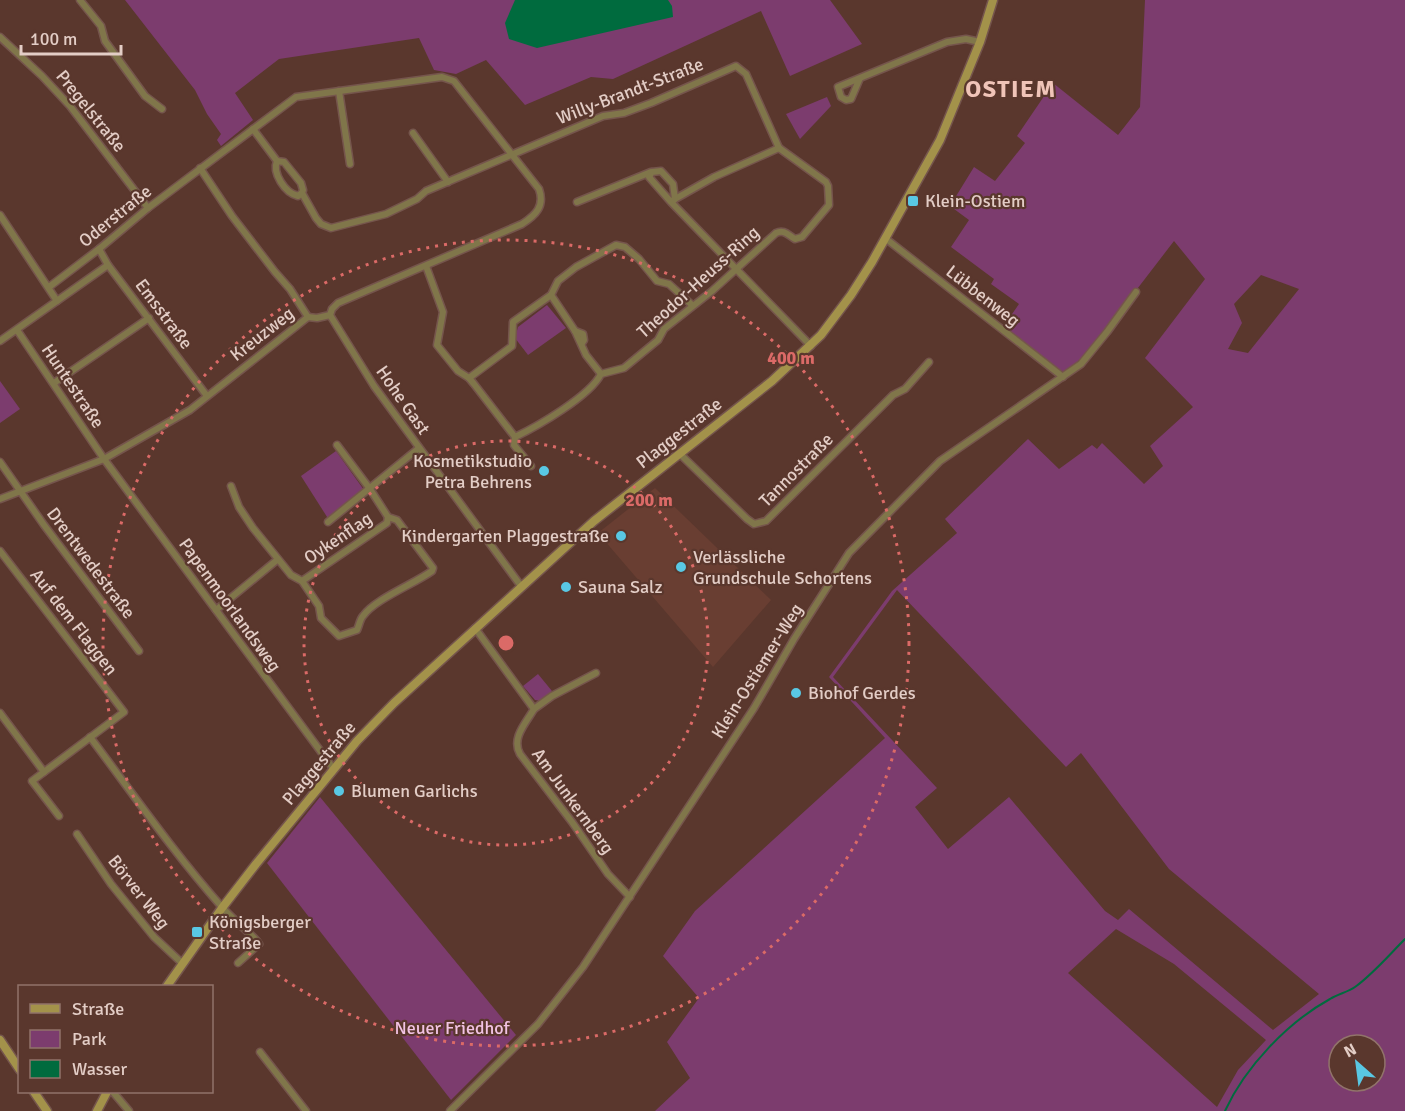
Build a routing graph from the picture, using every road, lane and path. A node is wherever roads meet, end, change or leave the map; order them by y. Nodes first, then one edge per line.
1 (80, 0) edge
2 (993, 0) edge
3 (1, 40) edge
4 (980, 42) junction
5 (860, 78) dead end
6 (339, 91) junction
7 (162, 109) dead end
8 (253, 129) junction
9 (413, 133) dead end
10 (779, 148) junction
11 (512, 155) junction
12 (277, 160) junction
13 (350, 164) dead end
14 (200, 168) junction
15 (651, 172) junction
16 (448, 183) junction
17 (302, 193) junction
18 (673, 200) junction
19 (578, 202) dead end
20 (148, 208) junction
21 (0, 215) edge
22 (885, 238) junction
23 (99, 249) junction
24 (108, 265) junction
25 (426, 266) junction
26 (736, 269) junction
27 (49, 287) junction
28 (1136, 292) dead end
29 (550, 295) junction
30 (57, 302) junction
31 (692, 305) junction
32 (330, 315) junction
33 (308, 317) junction
34 (149, 318) junction
35 (17, 330) junction
36 (0, 341) edge
37 (812, 346) junction
38 (929, 362) dead end
39 (601, 374) junction
40 (1063, 377) junction
41 (469, 378) junction
42 (54, 383) junction
43 (207, 396) junction
44 (515, 437) junction
45 (338, 446) dead end
46 (419, 448) junction
47 (680, 454) junction
48 (104, 459) junction
49 (0, 462) edge
50 (531, 466) dead end
51 (231, 486) dead end
52 (370, 489) junction
53 (20, 492) junction
54 (0, 499) edge
55 (388, 517) junction
56 (328, 522) dead end
57 (0, 551) edge
58 (277, 560) junction
59 (302, 581) junction
60 (521, 586) junction
61 (216, 610) junction
62 (475, 628) junction
63 (139, 651) dead end
64 (596, 673) dead end
65 (534, 709) junction
66 (0, 713) edge
67 (90, 737) junction
68 (333, 768) junction
69 (44, 772) junction
70 (59, 816) dead end
71 (77, 834) dead end
72 (630, 897) junction
73 (222, 908) junction
74 (238, 963) dead end
75 (183, 964) junction
76 (168, 985) edge
77 (0, 1042) edge
78 (260, 1052) dead end
79 (18, 1067) edge
80 (35, 1093) edge
81 (106, 1093) edge
82 (113, 1093) edge
83 (46, 1111) edge
84 (97, 1111) edge
85 (129, 1111) edge
86 (306, 1111) edge
87 (450, 1111) edge

1 - 7 street
2 - 4 street, Plaggestraße
3 - 20 street, Pregelstraße
4 - 5 street
4 - 22 street, Plaggestraße
6 - 8 street, Oderstraße
6 - 11 street, Oderstraße
6 - 13 street
8 - 12 street
8 - 14 street, Oderstraße
9 - 16 street
10 - 11 street, Willy-Brandt-Straße
10 - 18 street
10 - 26 street, Theodor-Heuss-Ring
11 - 16 street
11 - 25 street, Oderstraße
12 - 17 street
12 - 17 street
14 - 20 street, Oderstraße
14 - 33 street
15 - 18 street
15 - 18 street
15 - 19 street
16 - 17 street
18 - 26 street
20 - 23 street, Oderstraße
21 - 27 street
22 - 37 street, Plaggestraße
22 - 40 street, Lübbenweg
23 - 24 street, Emsstraße
23 - 27 street, Oderstraße
24 - 30 street, Oderstraße
24 - 34 street, Emsstraße
25 - 32 street
25 - 41 street
26 - 31 street, Theodor-Heuss-Ring
26 - 37 street
27 - 30 street
28 - 40 street, Klein-Ostiemer-Weg
29 - 31 street
29 - 39 street
29 - 41 street
30 - 35 street, Oderstraße
31 - 39 street, Theodor-Heuss-Ring
32 - 33 street, Kreuzweg
32 - 46 street, Hohe Gast
33 - 43 street, Kreuzweg
34 - 42 street
34 - 43 street, Emsstraße
35 - 36 street, Oderstraße
35 - 42 street, Huntestraße
37 - 47 street, Plaggestraße
38 - 47 street, Tannostraße
39 - 44 street, Theodor-Heuss-Ring
40 - 72 street, Klein-Ostiemer-Weg
41 - 44 street
42 - 48 street, Huntestraße
43 - 48 street, Kreuzweg
44 - 50 street
45 - 52 street
46 - 52 street
46 - 60 street, Hohe Gast
47 - 60 street, Plaggestraße
48 - 53 street, Kreuzweg
48 - 61 street, Papenmoorlandsweg
49 - 53 street, Drentwedestraße
51 - 58 street
52 - 55 street
52 - 56 street
53 - 54 street, Kreuzweg
53 - 63 street, Drentwedestraße
55 - 59 street, Oykenflag
55 - 59 street
57 - 67 street, Auf dem Flaggen
58 - 59 street
58 - 61 street
60 - 62 street, Plaggestraße
61 - 68 street, Papenmoorlandsweg
62 - 65 street
62 - 68 street, Plaggestraße
64 - 65 street
65 - 72 street, Am Junkernberg
66 - 69 street
67 - 69 street
67 - 73 street
68 - 73 street, Plaggestraße
69 - 70 street
71 - 75 street, Börver Weg
72 - 87 street, Klein-Ostiemer-Weg
73 - 74 street
73 - 75 street, Plaggestraße
75 - 76 street, Plaggestraße
77 - 79 street
78 - 86 street
80 - 83 street
81 - 84 street
82 - 85 street

